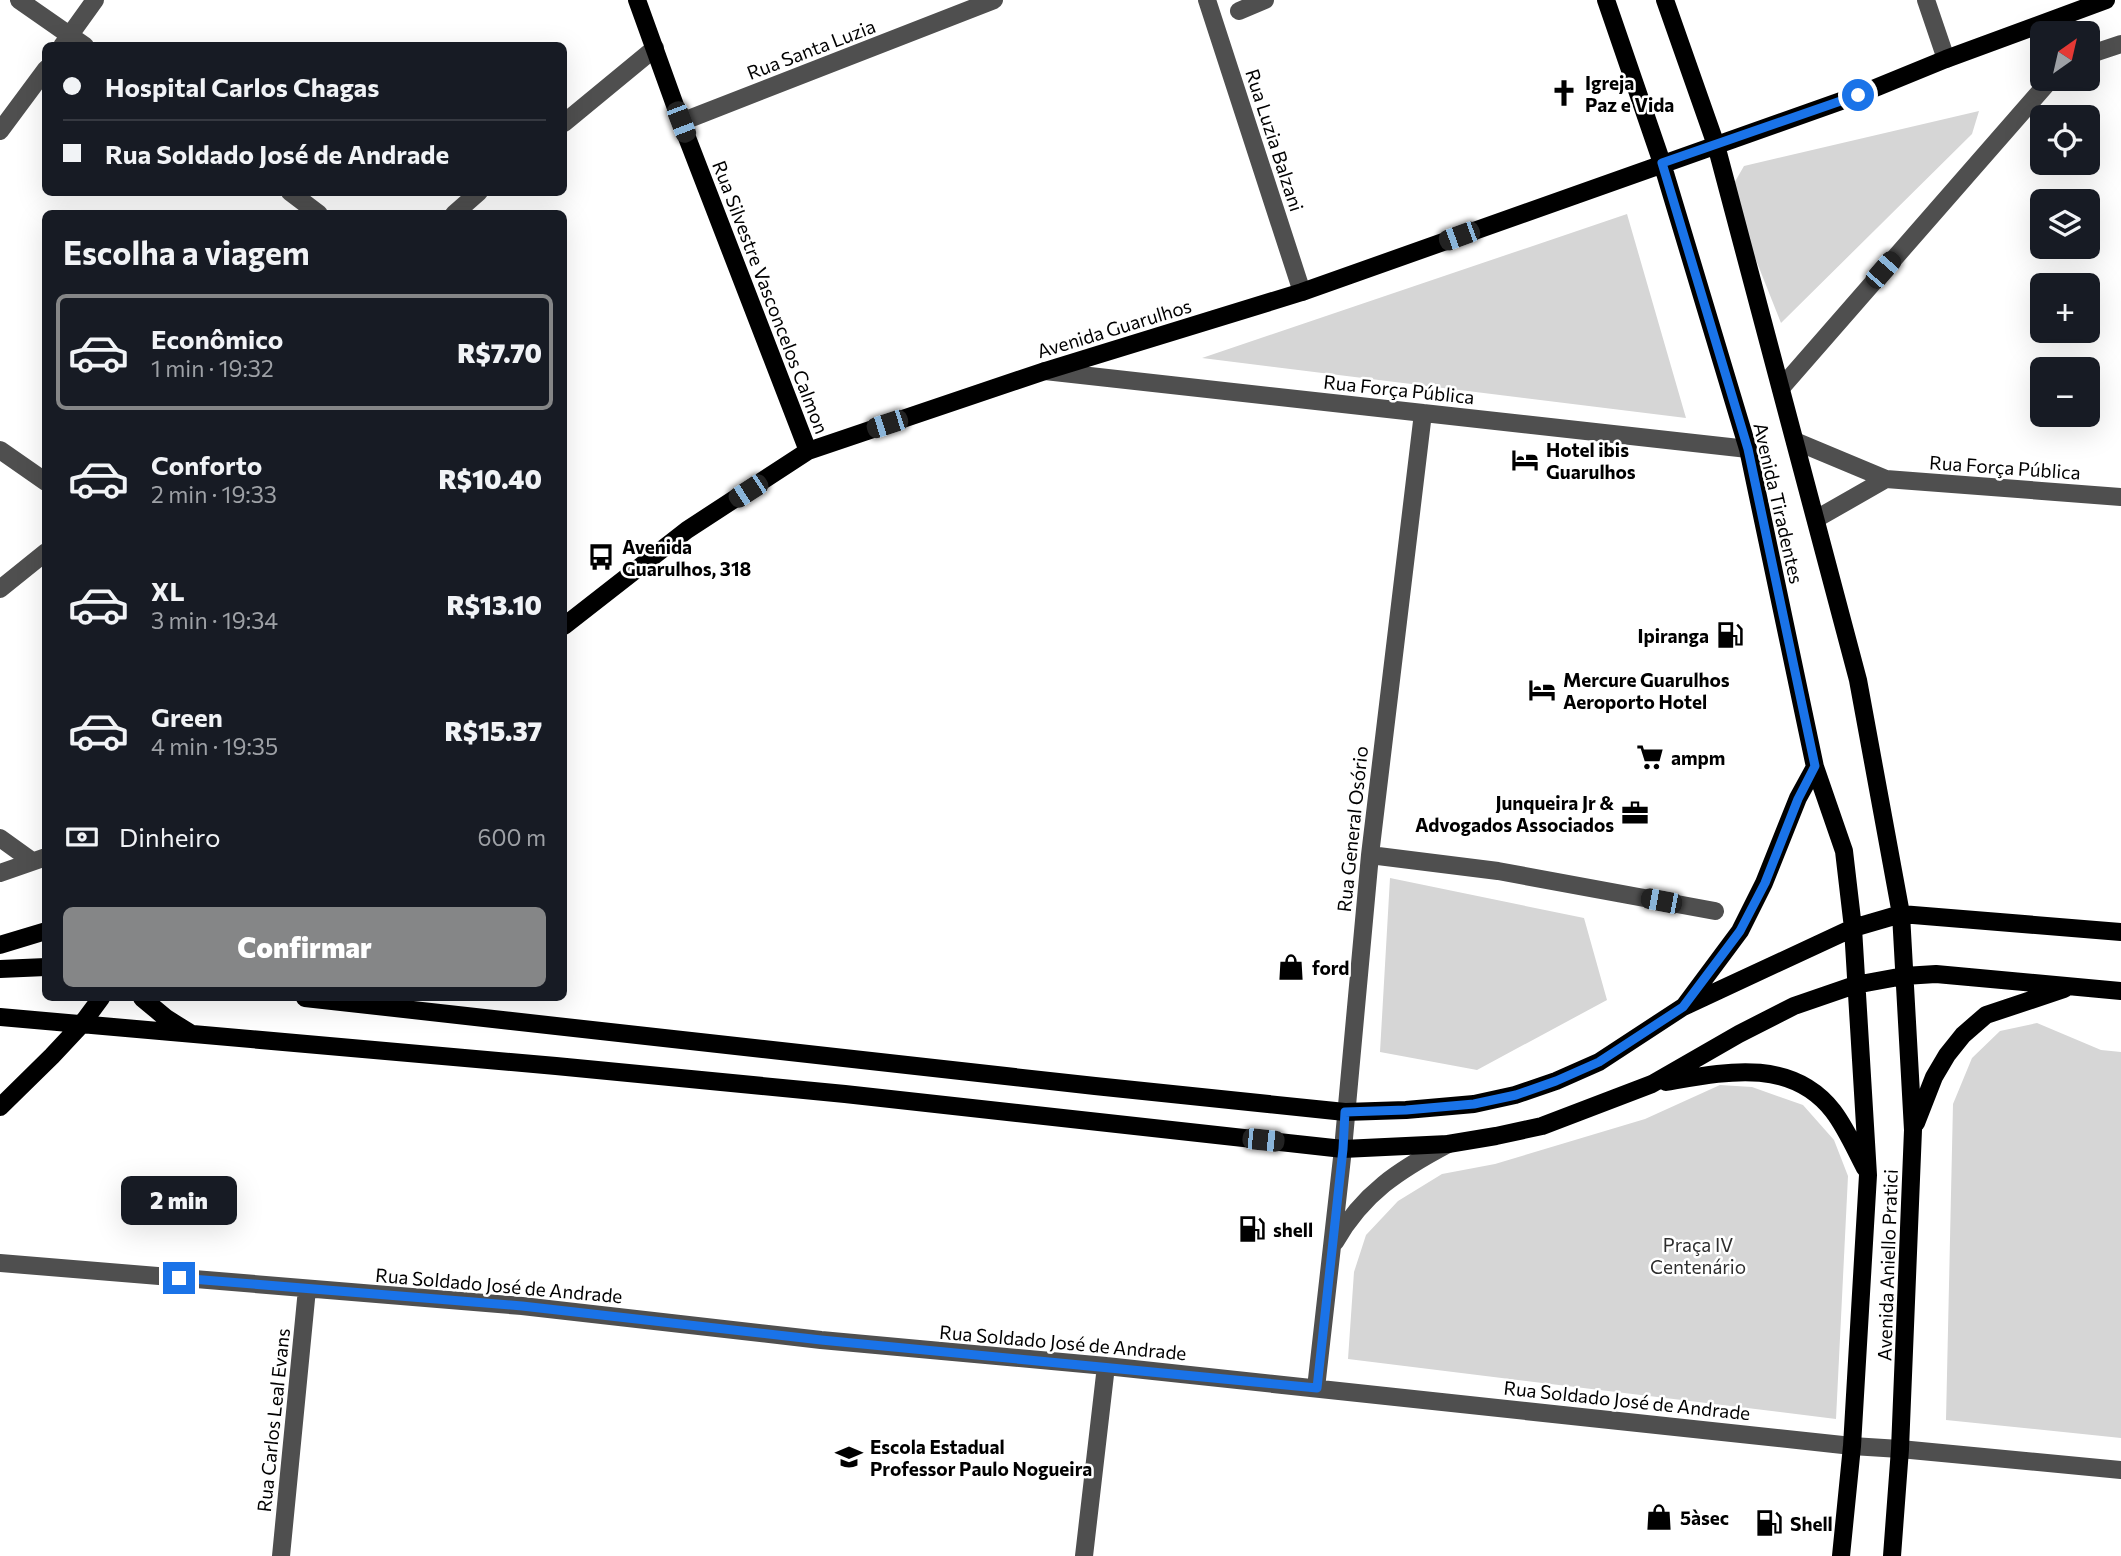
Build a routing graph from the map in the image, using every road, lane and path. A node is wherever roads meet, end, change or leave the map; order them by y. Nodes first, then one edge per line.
1 (19, 0) edge
2 (95, 0) edge
3 (638, 0) edge
4 (994, 0) edge
5 (1207, 0) edge
6 (1265, 0) edge
7 (1606, 0) edge
8 (1665, 0) edge
9 (1926, 0) edge
10 (2106, 0) edge
11 (1239, 11) dead end
12 (72, 42) edge
13 (2121, 44) edge
14 (654, 48) junction
15 (2100, 51) edge
16 (1946, 60) junction
17 (42, 74) edge
18 (2041, 91) edge
19 (567, 120) edge
20 (681, 122) junction
21 (0, 131) edge
22 (1716, 145) junction
23 (1662, 163) junction
24 (295, 196) edge
25 (474, 196) edge
26 (314, 210) edge
27 (459, 210) edge
28 (1302, 292) junction
29 (1045, 371) junction
30 (1781, 388) junction
31 (1423, 413) junction
32 (1795, 441) junction
33 (1748, 449) junction
34 (0, 450) edge
35 (808, 451) junction
36 (42, 479) edge
37 (1886, 479) junction
38 (2121, 497) edge
39 (1816, 519) junction
40 (42, 555) edge
41 (0, 589) edge
42 (567, 624) edge
43 (1815, 766) junction
44 (0, 838) edge
45 (1370, 855) junction
46 (39, 859) edge
47 (0, 873) edge
48 (1715, 911) dead end
49 (1901, 914) junction
50 (1853, 928) junction
51 (42, 932) edge
52 (2121, 932) edge
53 (0, 945) edge
54 (42, 967) edge
55 (0, 969) edge
56 (1904, 976) junction
57 (1855, 985) junction
58 (2072, 986) junction
59 (2121, 991) edge
60 (99, 1001) edge
61 (146, 1001) edge
62 (332, 1001) edge
63 (1683, 1007) junction
64 (0, 1017) edge
65 (81, 1025) junction
66 (193, 1035) junction
67 (1652, 1084) junction
68 (0, 1107) edge
69 (1345, 1112) junction
70 (1913, 1130) junction
71 (1448, 1144) junction
72 (1343, 1149) junction
73 (1868, 1175) junction
74 (1330, 1251) junction
75 (0, 1263) edge
76 (307, 1289) junction
77 (1106, 1366) junction
78 (1317, 1388) junction
79 (1852, 1446) junction
80 (1900, 1449) junction
81 (2121, 1470) edge
82 (281, 1556) edge
83 (1084, 1556) edge
84 (1841, 1556) edge
85 (1892, 1556) edge

1 - 12 street
2 - 12 street
3 - 14 main road, Rua Silvestre Vasconcelos Calmon
4 - 20 street, Rua Santa Luzia
5 - 28 street, Rua Luzia Balzani
6 - 11 street
7 - 23 main road, Avenida Tiradentes
8 - 22 main road, Avenida Tiradentes
9 - 16 street
10 - 16 main road, Avenida Guarulhos
13 - 15 street
14 - 19 street
14 - 20 main road, Rua Silvestre Vasconcelos Calmon
16 - 22 main road, Avenida Guarulhos
17 - 21 street
18 - 30 street
20 - 35 main road, Rua Silvestre Vasconcelos Calmon
22 - 23 main road, Avenida Guarulhos
22 - 30 main road, Avenida Tiradentes
23 - 28 main road, Avenida Guarulhos
23 - 33 main road, Avenida Tiradentes
24 - 26 street
25 - 27 street
28 - 29 main road, Avenida Guarulhos
29 - 31 street, Rua Força Pública
29 - 35 main road, Avenida Guarulhos
30 - 32 main road, Avenida Tiradentes
31 - 33 street, Rua Força Pública
31 - 45 street, Rua General Osório
32 - 37 street, Rua Força Pública
32 - 39 main road, Avenida Tiradentes
33 - 43 main road, Avenida Tiradentes
34 - 36 street
35 - 42 main road, Avenida Guarulhos
37 - 38 street, Rua Força Pública
37 - 39 street
39 - 49 main road, Avenida Tiradentes
40 - 41 street
43 - 50 main road, Avenida Tiradentes
43 - 63 main road
44 - 46 street
45 - 48 street
45 - 69 street, Rua General Osório
46 - 47 street
49 - 50 main road
49 - 52 main road
49 - 56 main road, Avenida Tiradentes
50 - 57 main road, Avenida Tiradentes
50 - 63 main road
51 - 53 main road
54 - 55 main road
56 - 57 main road
56 - 58 main road
56 - 70 main road, Avenida Aniello Pratici
57 - 67 main road
57 - 73 main road, Avenida Aniello Pratici
58 - 59 main road
58 - 70 main road
60 - 65 main road
61 - 66 main road
62 - 69 main road
63 - 69 main road
64 - 65 main road
65 - 66 main road
65 - 68 main road
66 - 72 main road
67 - 71 main road
67 - 73 main road
69 - 72 street, Rua General Osório
70 - 80 main road, Avenida Aniello Pratici
71 - 72 main road
71 - 74 street, Rua General Osório
72 - 74 street, Rua General Osório
73 - 79 main road, Avenida Aniello Pratici
74 - 78 street, Rua General Osório
75 - 76 street, Rua Soldado José de Andrade
76 - 77 street, Rua Soldado José de Andrade
76 - 82 street, Rua Carlos Leal Evans
77 - 78 street, Rua Soldado José de Andrade
77 - 83 street
78 - 79 street, Rua Soldado José de Andrade
79 - 80 street, Rua Soldado José de Andrade
79 - 84 main road, Avenida Aniello Pratici
80 - 81 street, Rua Soldado José de Andrade
80 - 85 main road, Avenida Aniello Pratici

